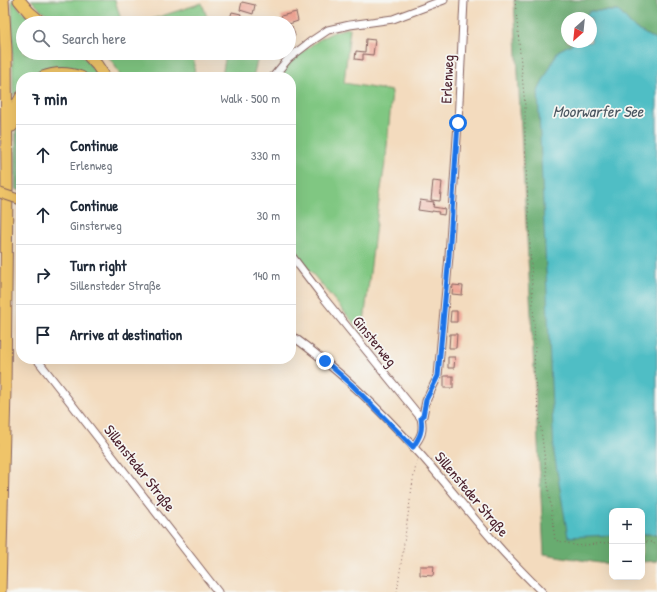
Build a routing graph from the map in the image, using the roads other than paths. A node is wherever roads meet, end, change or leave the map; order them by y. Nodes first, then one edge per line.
1 (2, 0) edge
2 (19, 0) edge
3 (444, 0) edge
4 (464, 0) edge
5 (34, 16) edge
6 (296, 53) edge
7 (92, 60) edge
8 (287, 60) edge
9 (101, 72) edge
10 (277, 72) edge
11 (16, 106) edge
12 (7, 133) junction
13 (0, 193) edge
14 (16, 198) edge
15 (6, 248) junction
16 (296, 262) edge
17 (0, 269) edge
18 (296, 339) edge
19 (41, 364) edge
20 (421, 418) junction
21 (0, 444) edge
22 (413, 447) junction
23 (3, 465) junction
24 (0, 592) edge
25 (218, 592) edge
26 (542, 592) edge

1 - 12 highway
2 - 5 highway
3 - 6 street
4 - 20 street, Erlenweg
7 - 9 highway
8 - 10 street
11 - 12 highway
12 - 15 highway
13 - 14 main road, bridge
15 - 17 highway
15 - 23 highway
16 - 20 street, Ginsterweg
18 - 22 street, Sillensteder Straße
19 - 25 street, Sillensteder Straße
20 - 22 street
21 - 23 highway
22 - 26 street, Sillensteder Straße
23 - 24 highway

